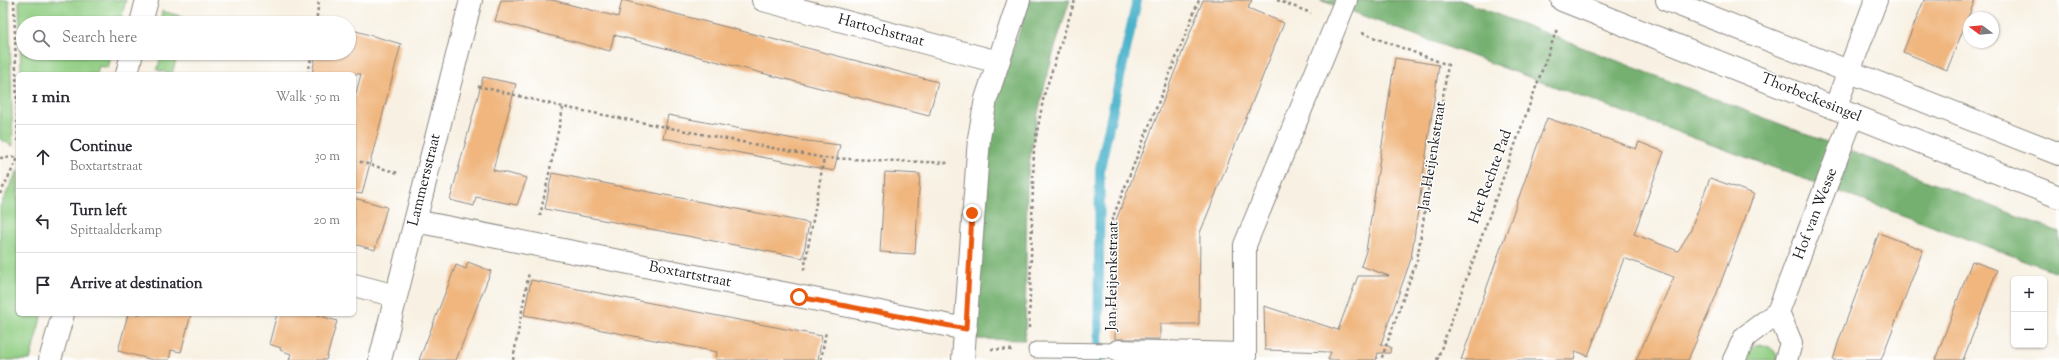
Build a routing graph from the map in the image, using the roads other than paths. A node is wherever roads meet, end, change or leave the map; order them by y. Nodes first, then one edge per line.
1 (147, 0) edge
2 (471, 0) edge
3 (762, 0) edge
4 (1019, 0) edge
5 (1346, 0) edge
6 (1667, 0) edge
7 (1876, 0) edge
8 (1564, 1) edge
9 (142, 16) edge
10 (130, 60) edge
11 (998, 62) junction
12 (1848, 71) junction
13 (127, 72) edge
14 (1844, 112) junction
15 (2059, 154) edge
16 (2059, 197) edge
17 (414, 221) junction
18 (356, 286) edge
19 (396, 296) junction
20 (1778, 312) junction
21 (61, 316) edge
22 (964, 346) edge
23 (1032, 350) road end
24 (1115, 351) joint
25 (1245, 357) edge
26 (50, 360) edge
27 (380, 360) edge
28 (1734, 360) edge
29 (1786, 360) edge

1 - 9 street
2 - 17 street, Lammersstraat
3 - 11 street, Hartochstraat
4 - 11 street
5 - 25 street, Jan Heijenkstraat
6 - 12 street
7 - 12 street, Hof van Wesse
8 - 14 street, Thorbeckesingel
10 - 13 street
11 - 22 street
12 - 14 street, Hof van Wesse
12 - 15 street
14 - 16 street, Thorbeckesingel
14 - 20 street, Hof van Wesse
17 - 19 street, Lammersstraat
17 - 22 street, Boxtartstraat
18 - 19 street
19 - 27 street, Lammersstraat
20 - 28 street
20 - 29 street
21 - 26 street
23 - 24 lane
24 - 25 street, Jan Heijenkstraat

